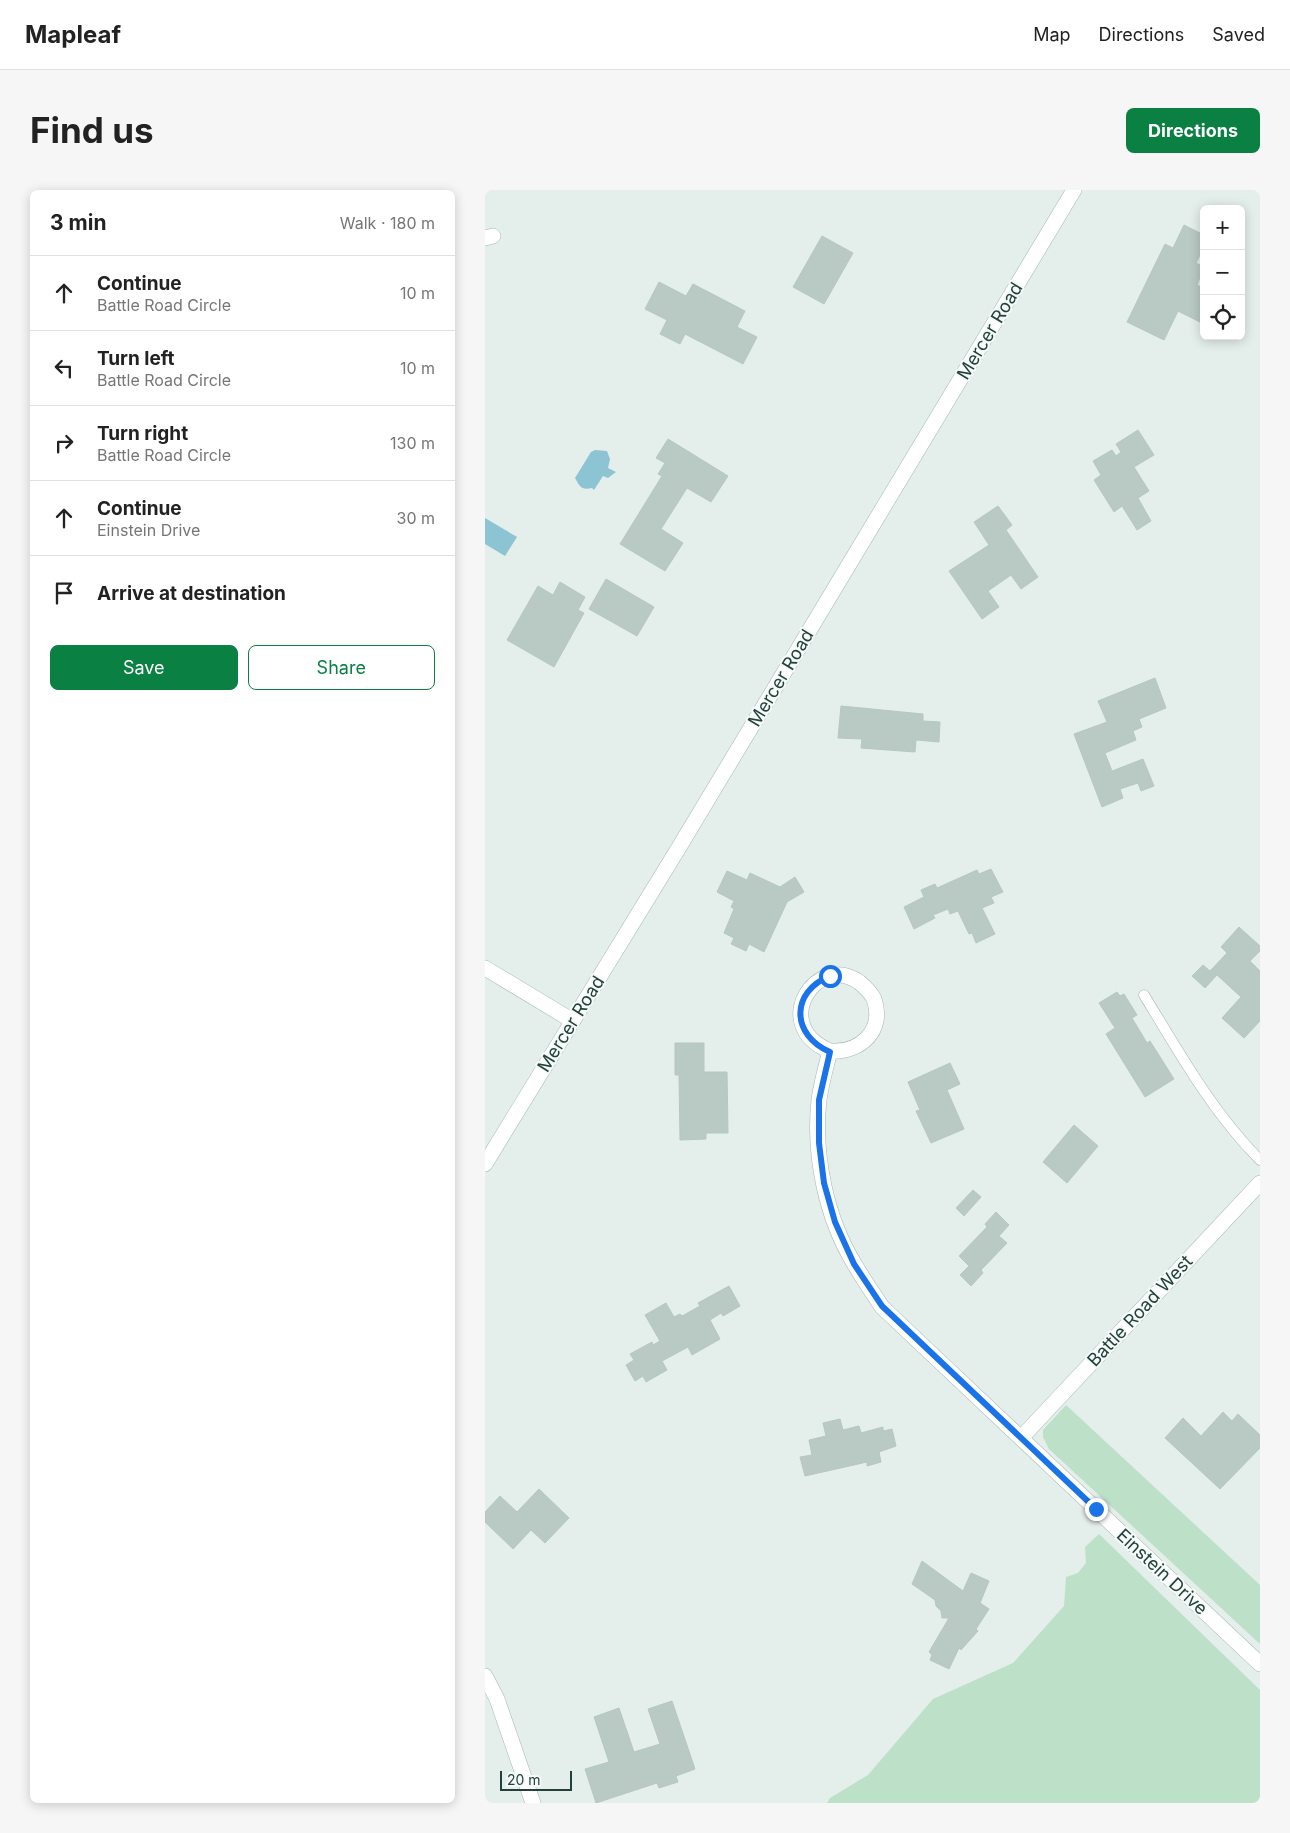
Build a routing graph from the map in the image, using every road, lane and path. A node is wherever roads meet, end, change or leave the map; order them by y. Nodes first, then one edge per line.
1 (1074, 190) edge
2 (485, 968) edge
3 (1144, 995) dead end
4 (573, 1022) junction
5 (830, 1052) junction
6 (1260, 1160) edge
7 (485, 1164) edge
8 (1260, 1183) edge
9 (1021, 1438) junction
10 (1260, 1664) edge
11 (485, 1676) edge
12 (533, 1803) edge

1 - 4 street, Mercer Road
2 - 4 street
3 - 6 lane
4 - 7 street, Mercer Road
5 - 5 street
5 - 9 street, Einstein Drive
8 - 9 street, Battle Road West
9 - 10 street, Einstein Drive
11 - 12 street

